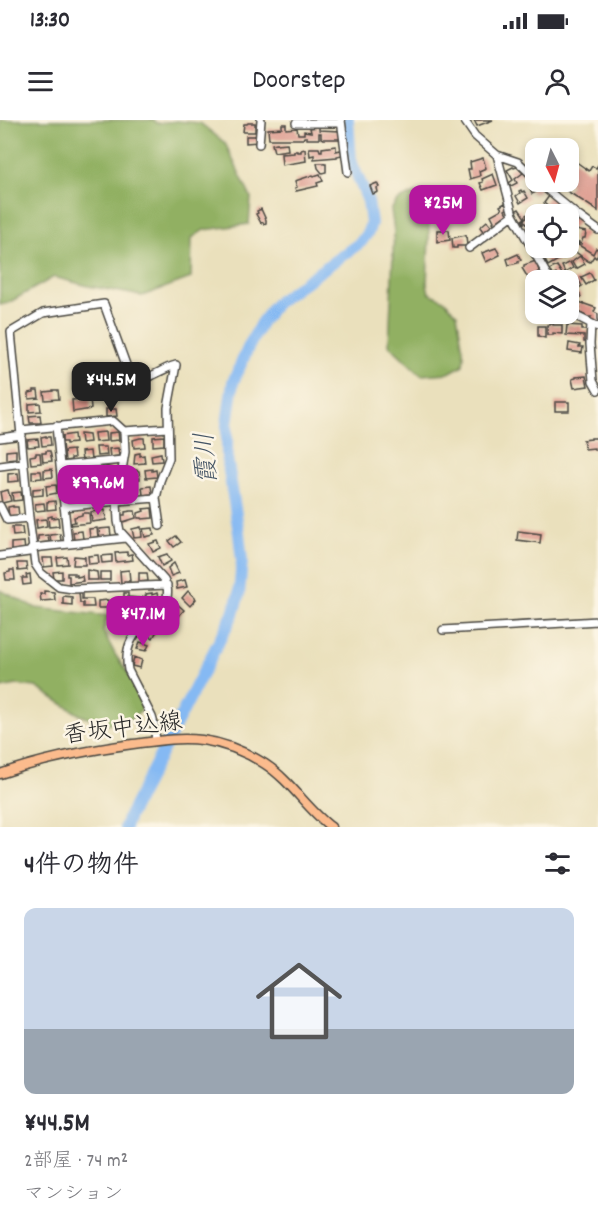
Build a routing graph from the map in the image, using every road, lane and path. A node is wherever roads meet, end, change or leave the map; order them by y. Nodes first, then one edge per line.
1 (261, 120) edge
2 (464, 120) edge
3 (341, 121) edge
4 (296, 123) dead end
5 (258, 144) dead end
6 (497, 155) junction
7 (525, 169) edge
8 (348, 172) dead end
9 (551, 192) edge
10 (513, 215) junction
11 (598, 230) edge
12 (469, 248) dead end
13 (544, 270) edge
14 (579, 318) edge
15 (595, 326) edge
16 (598, 390) edge
17 (56, 426) junction
18 (168, 428) junction
19 (124, 431) junction
20 (21, 433) junction
21 (0, 438) edge
22 (123, 460) junction
23 (24, 464) junction
24 (0, 466) edge
25 (60, 466) junction
26 (156, 498) junction
27 (117, 501) junction
28 (0, 506) edge
29 (64, 507) junction
30 (29, 518) junction
31 (160, 526) dead end
32 (126, 538) junction
33 (68, 544) junction
34 (32, 548) junction
35 (0, 556) edge
36 (167, 585) junction
37 (598, 621) edge
38 (443, 630) dead end
39 (158, 741) junction
40 (0, 774) edge
41 (331, 827) edge

1 - 5 street
2 - 6 street
3 - 4 street
3 - 8 street
6 - 7 street
6 - 10 street
9 - 11 street
10 - 12 street
10 - 13 street
14 - 15 street
15 - 16 street
17 - 19 street
17 - 20 street
17 - 25 street
18 - 19 street
18 - 20 street
18 - 26 street
19 - 22 street
20 - 21 street
20 - 23 street
22 - 25 street
22 - 27 street
23 - 24 street
23 - 30 street
25 - 29 street
26 - 27 street
26 - 31 street
27 - 29 street
27 - 32 street
28 - 30 street
29 - 33 street
30 - 34 street
32 - 33 street
32 - 36 street
33 - 34 street
34 - 35 street
34 - 36 street
36 - 39 street
37 - 38 street
39 - 40 main road, 香坂中込線
39 - 41 main road, 香坂中込線

